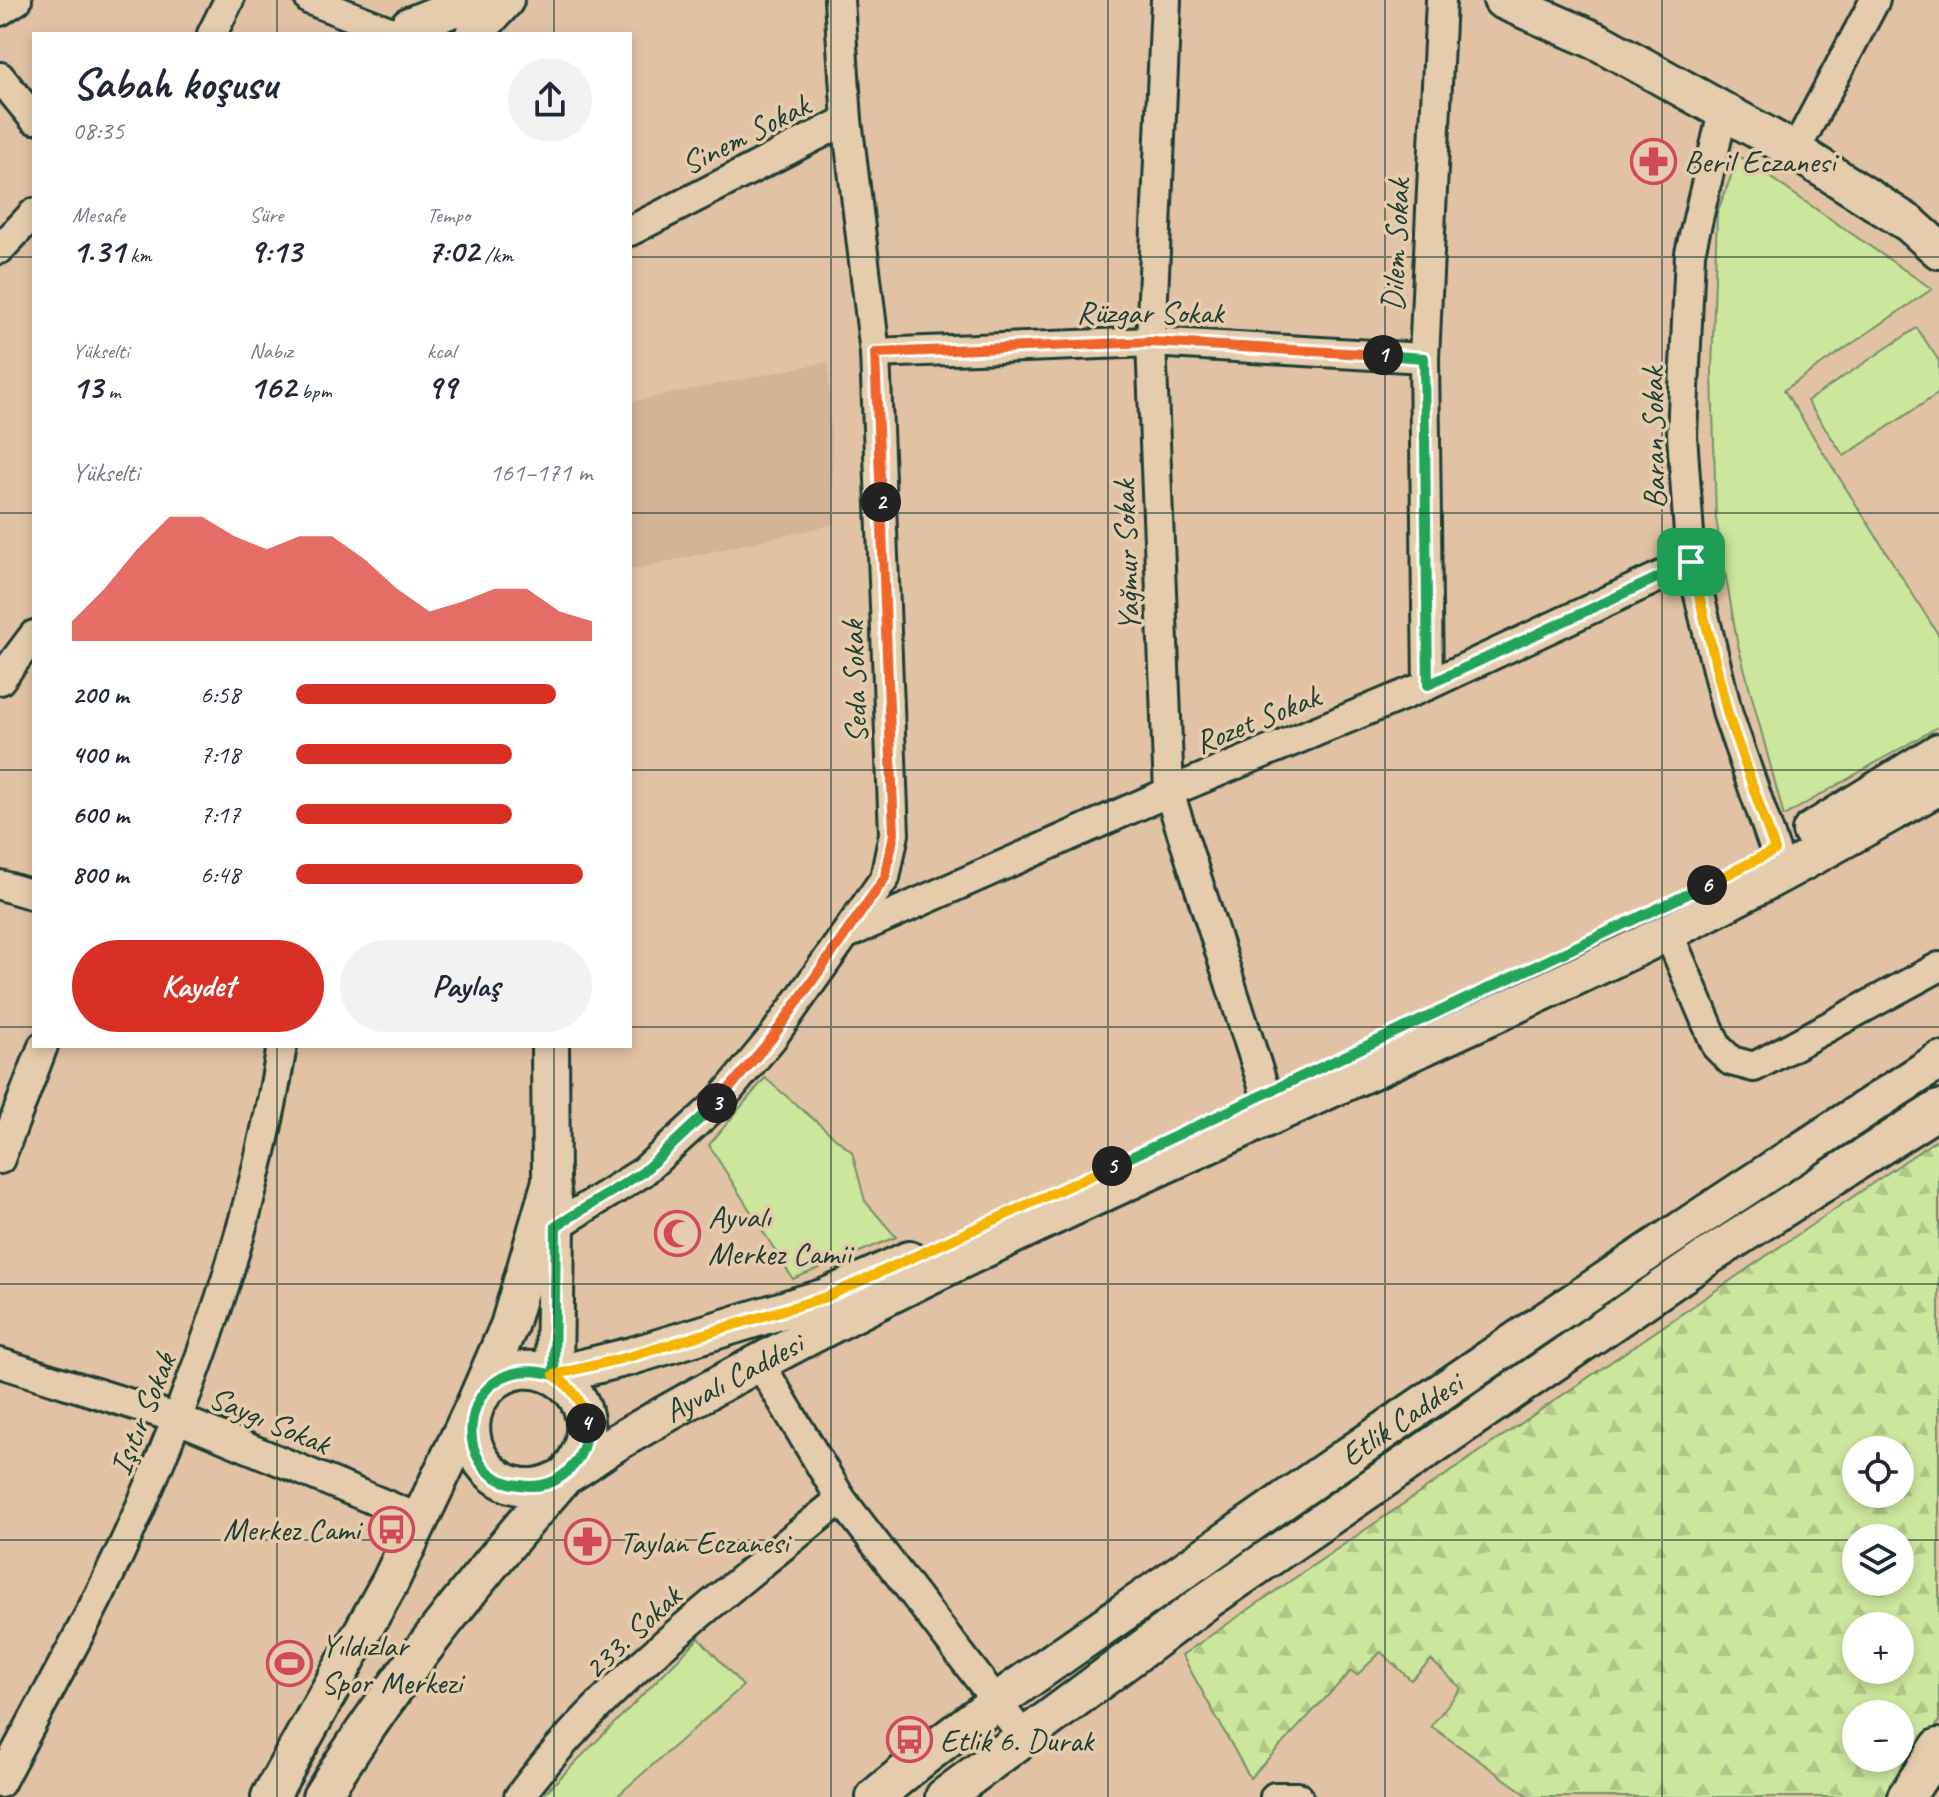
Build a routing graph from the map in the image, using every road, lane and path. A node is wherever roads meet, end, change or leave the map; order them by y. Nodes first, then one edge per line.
1 (17, 0) edge
2 (229, 0) edge
3 (310, 0) edge
4 (473, 0) edge
5 (505, 0) edge
6 (839, 0) edge
7 (1166, 0) edge
8 (1441, 0) edge
9 (1502, 0) edge
10 (1553, 0) edge
11 (1875, 0) edge
12 (0, 11) edge
13 (406, 16) edge
14 (213, 32) edge
15 (476, 32) edge
16 (1599, 42) junction
17 (0, 77) edge
18 (1723, 112) junction
19 (32, 117) edge
20 (847, 120) junction
21 (1795, 151) junction
22 (32, 215) edge
23 (632, 230) edge
24 (0, 249) edge
25 (1939, 250) edge
26 (1151, 342) junction
27 (875, 353) junction
28 (1424, 358) junction
29 (1691, 562) junction
30 (32, 638) edge
31 (0, 680) edge
32 (1428, 685) junction
33 (1939, 752) edge
34 (1939, 786) edge
35 (1169, 792) junction
36 (1775, 850) junction
37 (0, 885) edge
38 (32, 894) edge
39 (1668, 932) junction
40 (847, 934) junction
41 (1939, 967) edge
42 (42, 1048) edge
43 (282, 1048) edge
44 (550, 1048) edge
45 (1939, 1061) edge
46 (1266, 1095) junction
47 (1939, 1109) edge
48 (0, 1159) edge
49 (551, 1181) junction
50 (556, 1226) junction
51 (759, 1362) junction
52 (0, 1363) edge
53 (554, 1375) junction
54 (475, 1404) junction
55 (176, 1418) junction
56 (570, 1470) junction
57 (841, 1499) junction
58 (420, 1519) junction
59 (995, 1704) junction
60 (1023, 1736) junction
61 (1939, 1747) edge
62 (0, 1783) edge
63 (270, 1797) edge
64 (321, 1797) edge
65 (519, 1797) edge
66 (875, 1797) edge
67 (944, 1797) edge
68 (1275, 1797) edge
69 (1298, 1797) edge
70 (1906, 1797) edge

1 - 12 street
2 - 14 street
3 - 13 street
4 - 13 main road
5 - 15 main road
6 - 20 street, Seda Sokak
7 - 26 street, Yağmur Sokak
8 - 28 street, Dilem Sokak
9 - 16 main road
10 - 16 main road
11 - 21 street
16 - 18 main road
17 - 19 street
18 - 21 main road
18 - 29 street, Baran Sokak
20 - 23 street, Sinem Sokak
20 - 27 street, Seda Sokak
21 - 25 main road
22 - 24 street
26 - 27 street, Rüzgar Sokak
26 - 28 street, Rüzgar Sokak
26 - 35 street, Yağmur Sokak
27 - 40 street, Seda Sokak
28 - 32 street, Dilem Sokak
29 - 32 street, Rozet Sokak
29 - 36 street, Baran Sokak
30 - 31 street
32 - 35 street, Rozet Sokak
33 - 36 main road, Ayvalı Caddesi
34 - 39 main road, Ayvalı Caddesi
35 - 40 street, Rozet Sokak
35 - 46 street, Yağmur Sokak
36 - 46 main road, Ayvalı Caddesi
37 - 38 street
39 - 41 street
39 - 51 main road, Ayvalı Caddesi
40 - 50 street, Seda Sokak
42 - 48 street
43 - 55 street, Işıtır Sokak
44 - 49 main road
45 - 59 main road, Etlik Caddesi
46 - 53 main road, Ayvalı Caddesi
47 - 60 main road, Etlik Caddesi
49 - 50 main road
49 - 54 main road
50 - 53 main road
51 - 56 main road, Ayvalı Caddesi
51 - 57 street
52 - 55 street, Saygı Sokak
53 - 54 main road, Ayvalı Caddesi
53 - 56 main road, Ayvalı Caddesi
54 - 56 main road, Ayvalı Caddesi
54 - 58 main road, Ayvalı Caddesi
55 - 58 street, Saygı Sokak
55 - 62 street, Işıtır Sokak
56 - 64 main road, Ayvalı Caddesi
57 - 59 street
57 - 65 street, 233. Sokak
58 - 63 main road, Ayvalı Caddesi
59 - 60 street
59 - 66 main road, Etlik Caddesi
60 - 67 main road, Etlik Caddesi
61 - 70 main road
68 - 69 street

